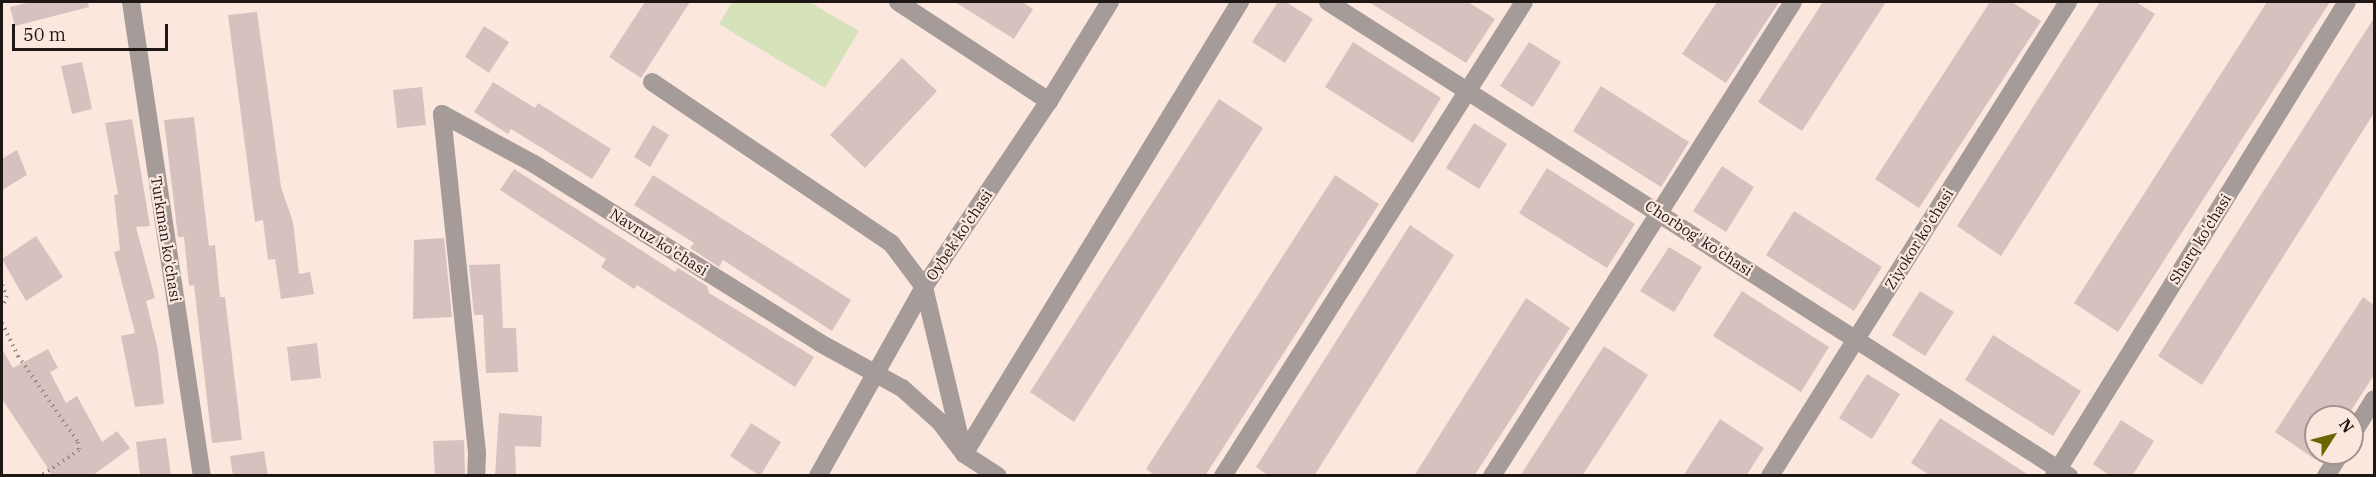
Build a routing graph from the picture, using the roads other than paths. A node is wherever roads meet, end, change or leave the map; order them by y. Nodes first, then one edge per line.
1 (131, 2) edge
2 (898, 2) edge
3 (1110, 2) edge
4 (1240, 2) edge
5 (1328, 2) edge
6 (1524, 2) edge
7 (1793, 2) edge
8 (2068, 2) edge
9 (2347, 2) edge
10 (652, 82) dead end
11 (1468, 91) junction
12 (1049, 101) junction
13 (1660, 213) junction
14 (924, 287) junction
15 (1856, 340) junction
16 (875, 373) junction
17 (2374, 399) edge
18 (2364, 415) edge
19 (964, 454) junction
20 (2060, 473) edge
21 (202, 476) edge
22 (476, 476) edge
23 (818, 476) edge
24 (998, 476) edge
25 (1223, 476) edge
26 (1492, 476) edge
27 (1770, 476) edge

1 - 21 street, Turkman ko'chasi
2 - 12 street
3 - 12 street, Oybek ko'chasi
4 - 19 street
5 - 11 street, Chorbog' ko'chasi
6 - 11 street
7 - 13 street
8 - 15 street, Ziyokor ko'chasi
9 - 20 street, Sharq ko'chasi
10 - 14 street
11 - 13 street, Chorbog' ko'chasi
11 - 25 street
12 - 14 street, Oybek ko'chasi
13 - 15 street, Chorbog' ko'chasi
13 - 26 street
14 - 16 street, Oybek ko'chasi
14 - 19 street
15 - 20 street, Chorbog' ko'chasi
15 - 27 street, Ziyokor ko'chasi
16 - 19 street, Navruz ko'chasi
16 - 22 street, Navruz ko'chasi
16 - 23 street, Oybek ko'chasi
17 - 18 street
19 - 24 street

